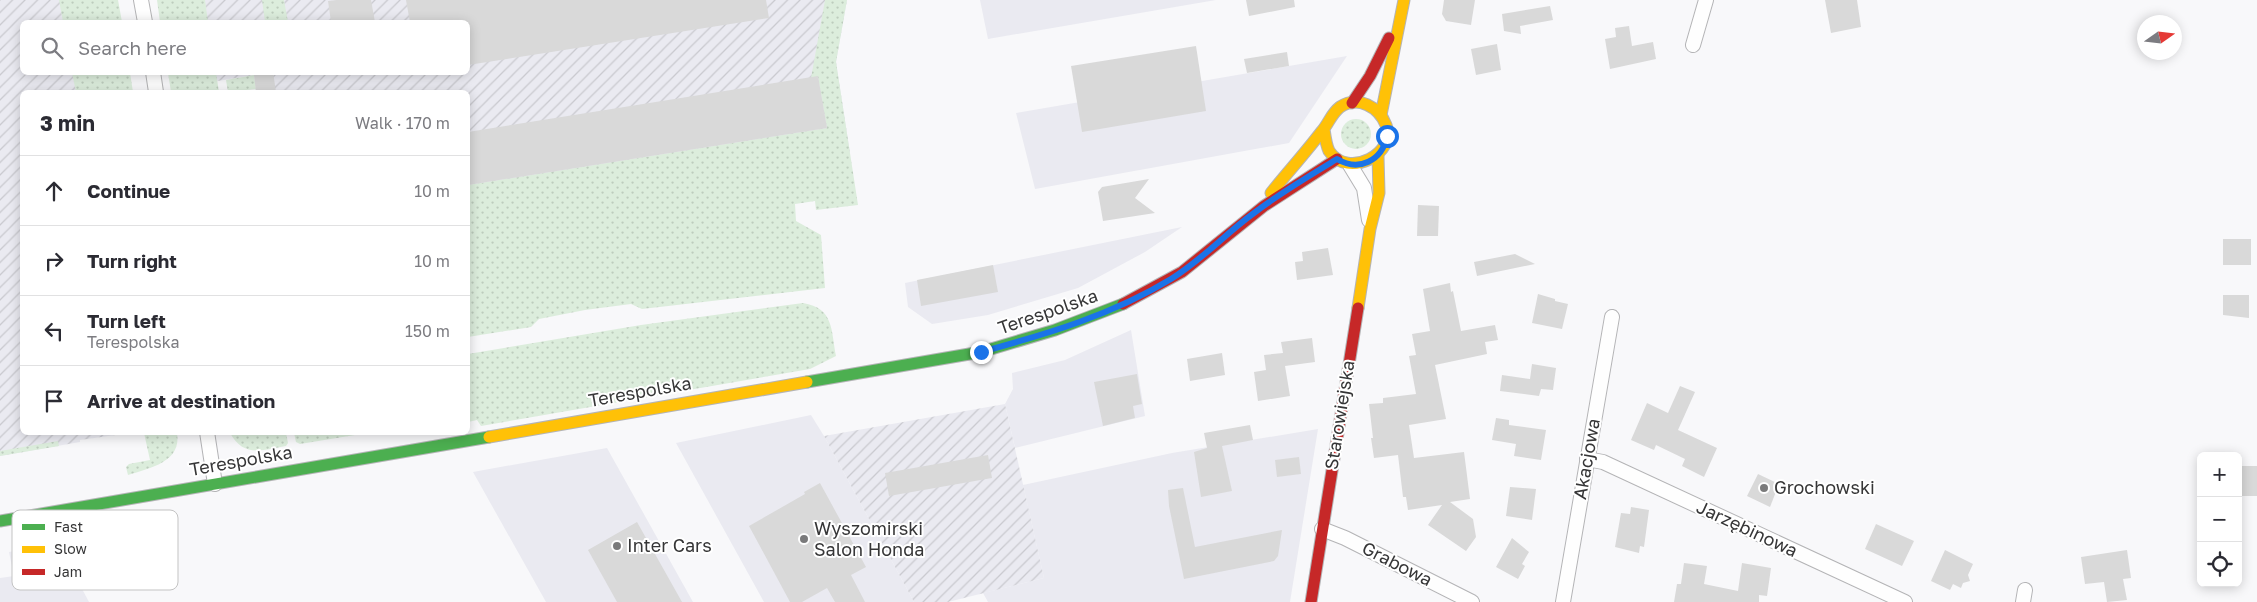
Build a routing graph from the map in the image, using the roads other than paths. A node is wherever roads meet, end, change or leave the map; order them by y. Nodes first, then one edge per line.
1 (142, 0) edge
2 (1404, 0) edge
3 (1706, 0) edge
4 (1401, 14) junction
5 (145, 20) edge
6 (1693, 46) dead end
7 (153, 75) edge
8 (156, 90) edge
9 (1352, 103) junction
10 (1381, 115) junction
11 (1324, 129) junction
12 (1378, 156) junction
13 (1337, 159) junction
14 (1350, 165) junction
15 (1253, 214) junction
16 (1370, 229) junction
17 (1612, 317) dead end
18 (207, 435) edge
19 (1587, 459) junction
20 (215, 484) junction
21 (64, 510) edge
22 (1322, 529) junction
23 (1311, 602) edge
24 (1472, 602) edge
25 (1563, 602) edge
26 (1905, 602) edge

1 - 5 street
2 - 4 street
3 - 6 street
4 - 9 street
4 - 10 street
7 - 8 street
9 - 10 street
9 - 11 street
10 - 12 street
11 - 13 street
11 - 15 street, Terespolska
12 - 14 street
12 - 16 street, Starowiejska
13 - 14 street
13 - 15 street, Terespolska
14 - 16 street, Starowiejska
15 - 20 street, Terespolska
16 - 22 street, Starowiejska
17 - 19 street, Akacjowa
18 - 20 street
19 - 25 street, Akacjowa
19 - 26 street, Jarzębinowa
20 - 21 street, Terespolska
22 - 23 street, Starowiejska
22 - 24 street, Grabowa

